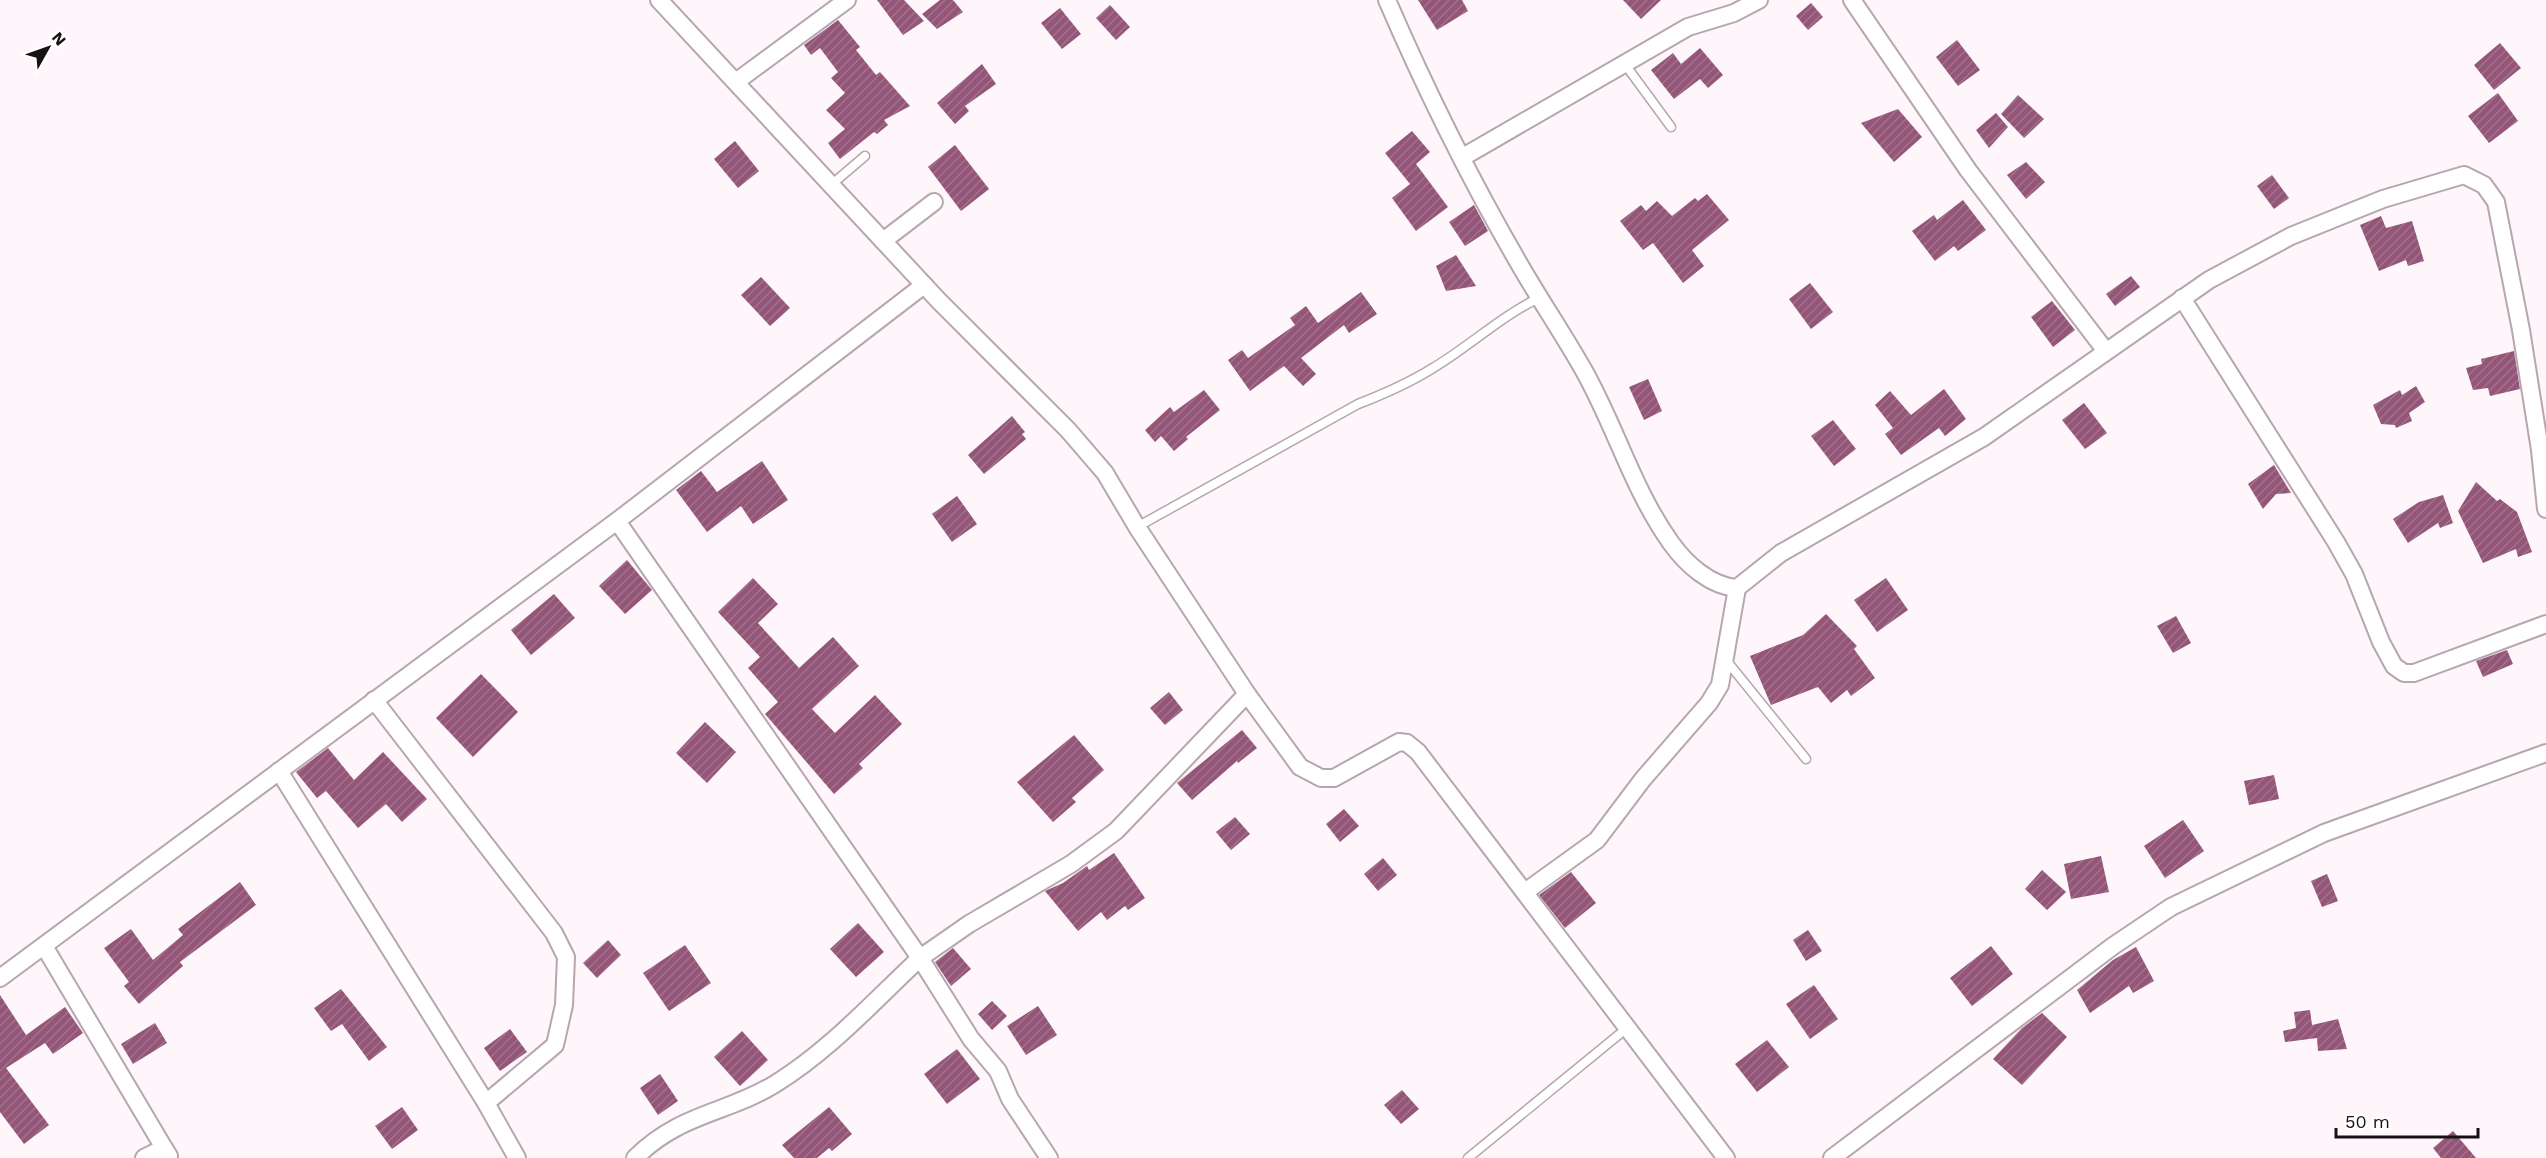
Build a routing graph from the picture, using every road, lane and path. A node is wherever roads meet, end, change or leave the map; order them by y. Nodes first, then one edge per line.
1 (659, 0) edge
2 (847, 0) edge
3 (1387, 0) edge
4 (1758, 0) edge
5 (1852, 0) edge
6 (1624, 62) junction
7 (737, 81) junction
8 (1671, 127) dead end
9 (865, 156) dead end
10 (1463, 157) junction
11 (831, 185) junction
12 (934, 202) dead end
13 (883, 241) junction
14 (924, 285) junction
15 (1541, 297) junction
16 (2182, 298) junction
17 (2104, 351) junction
18 (2546, 509) edge
19 (617, 521) junction
20 (1137, 527) junction
21 (1737, 588) junction
22 (2546, 624) edge
23 (1726, 659) junction
24 (1247, 694) junction
25 (374, 700) junction
26 (2546, 753) edge
27 (1806, 759) dead end
28 (279, 771) junction
29 (1524, 892) junction
30 (44, 946) junction
31 (920, 958) junction
32 (0, 978) edge
33 (1628, 1028) junction
34 (486, 1103) junction
35 (167, 1153) edge
36 (144, 1158) edge
37 (517, 1158) edge
38 (634, 1158) edge
39 (1049, 1158) edge
40 (1468, 1158) edge
41 (1726, 1158) edge
42 (1832, 1158) edge

1 - 7 street
2 - 7 street
3 - 10 street
4 - 6 street
5 - 17 street
6 - 8 lane
6 - 10 street
7 - 11 street
9 - 11 lane
10 - 15 street
11 - 13 street
12 - 13 street
13 - 14 street
14 - 19 street
14 - 20 street
15 - 20 lane
15 - 21 street
16 - 17 street
16 - 18 street
16 - 22 street
17 - 21 street
19 - 25 street
19 - 31 street
20 - 24 street
21 - 23 street
23 - 27 lane
23 - 29 street
24 - 29 street
24 - 31 street
25 - 28 street
25 - 34 street
26 - 42 street
28 - 30 street
28 - 34 street
29 - 33 street
30 - 32 street
30 - 35 street
31 - 38 street
31 - 39 street
33 - 40 lane
33 - 41 street
34 - 37 street
35 - 36 street

